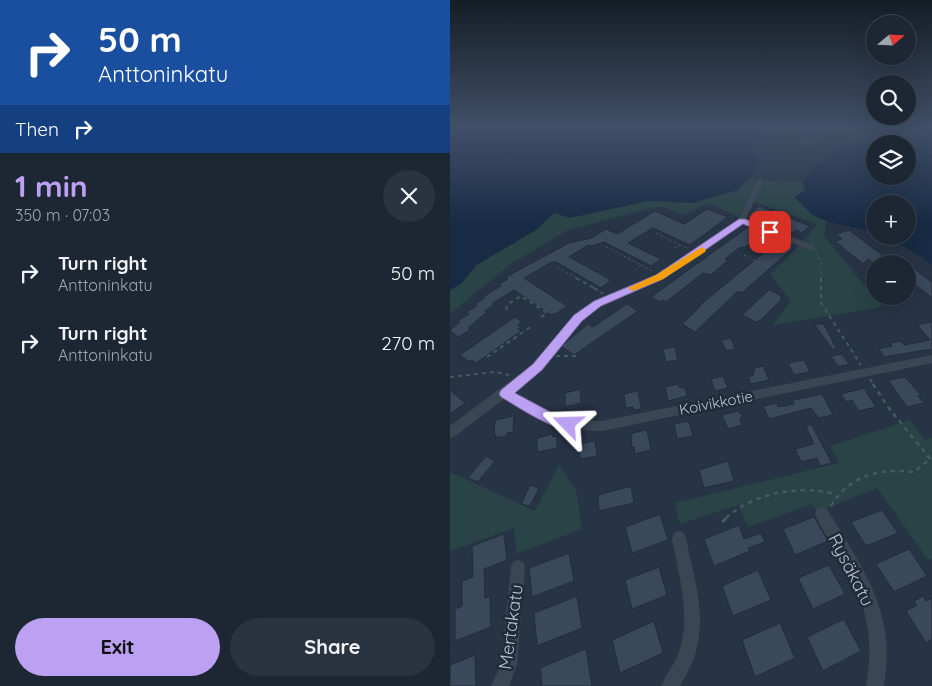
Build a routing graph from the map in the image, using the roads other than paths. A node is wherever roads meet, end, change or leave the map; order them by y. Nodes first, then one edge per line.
1 (761, 180) dead end
2 (742, 220) junction
3 (812, 248) road end
4 (932, 359) edge
5 (505, 394) junction
6 (450, 434) edge
7 (823, 517) road end
8 (679, 538) dead end
9 (518, 567) dead end
10 (500, 686) edge
11 (670, 686) edge
12 (876, 686) edge

1 - 2 street
2 - 3 street
2 - 5 street
4 - 5 street, Koivikkotie
5 - 6 street
7 - 12 street, Rysäkatu
8 - 11 street
9 - 10 street, Mertakatu

